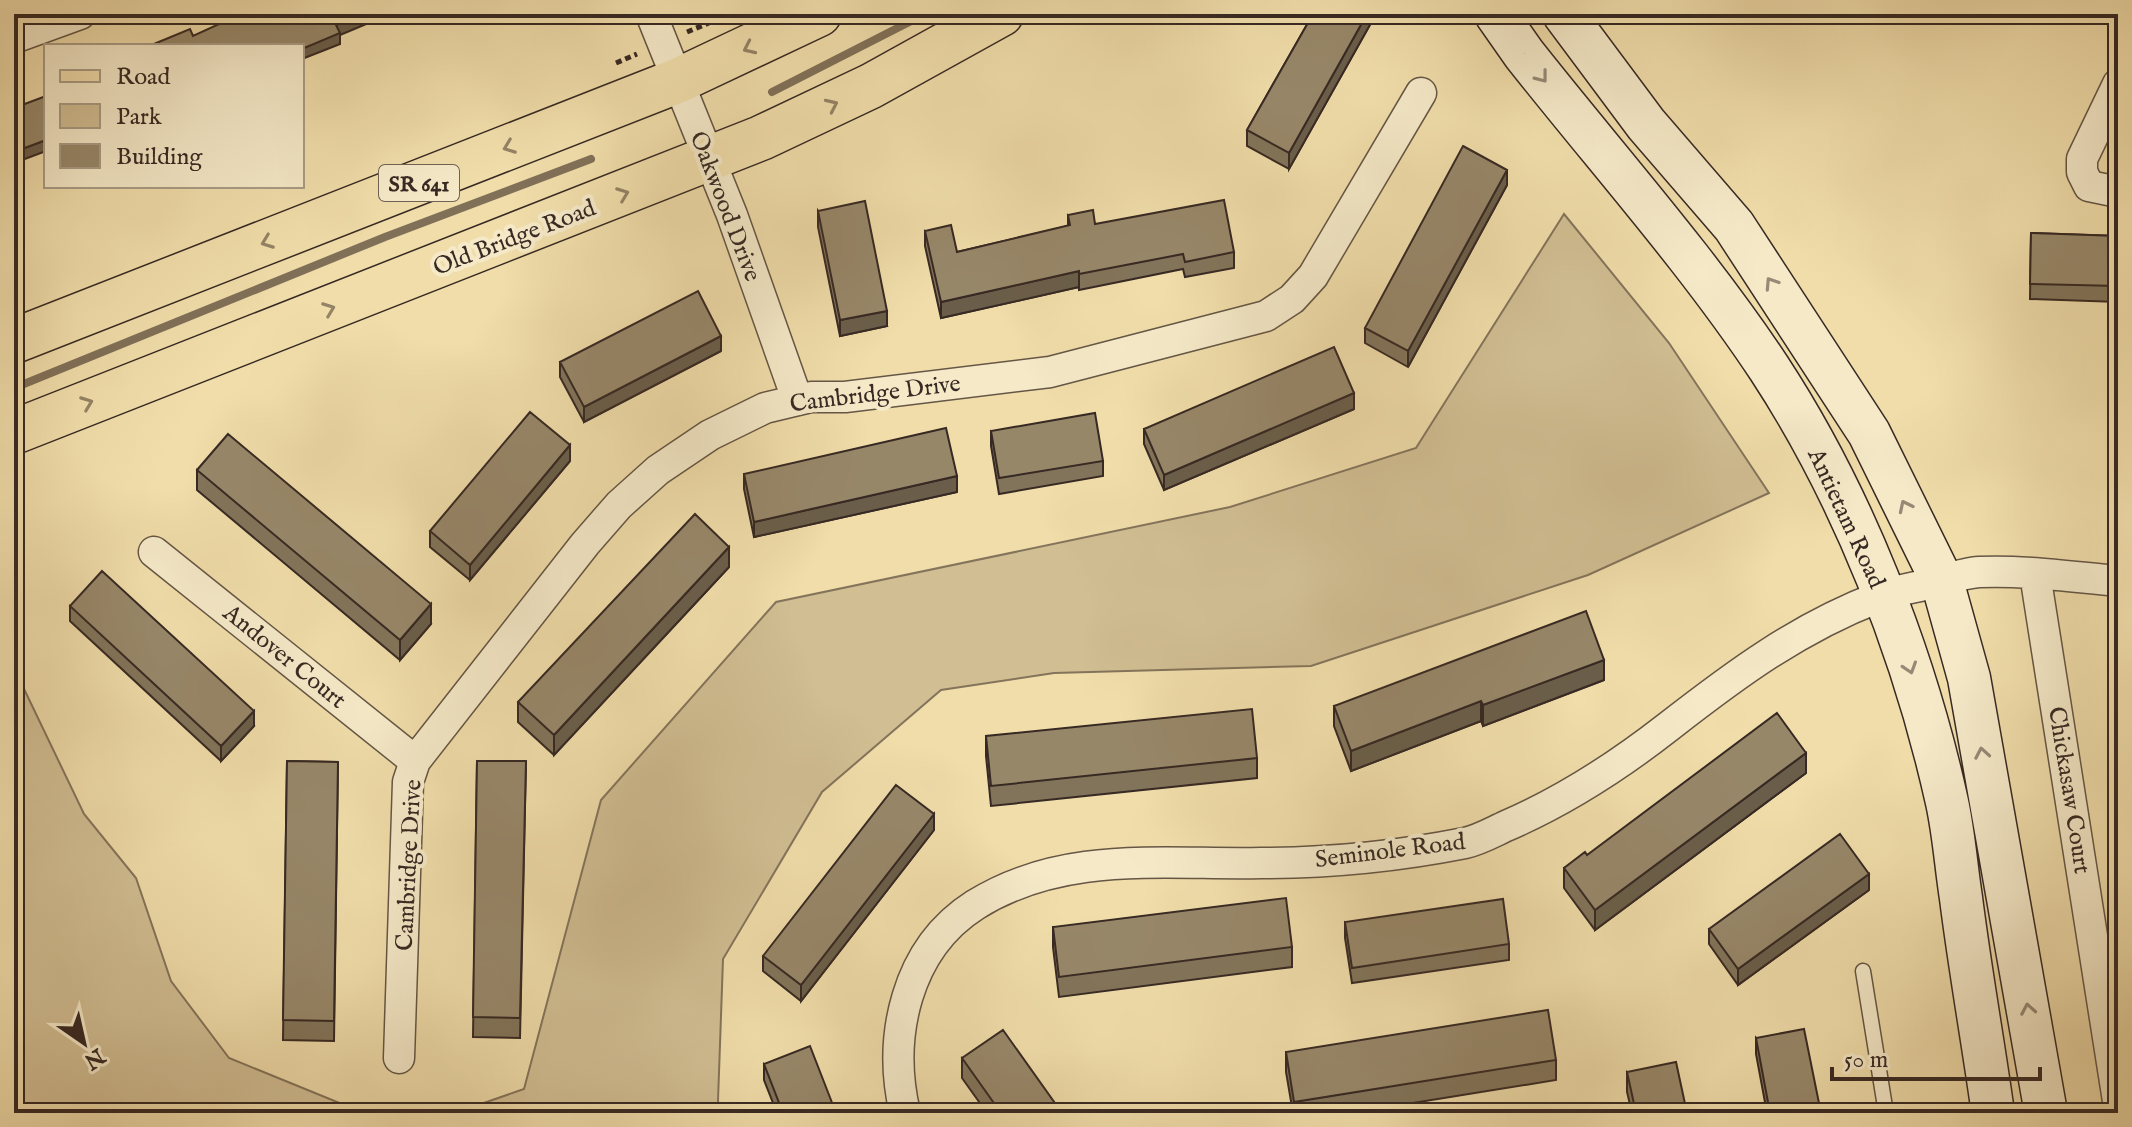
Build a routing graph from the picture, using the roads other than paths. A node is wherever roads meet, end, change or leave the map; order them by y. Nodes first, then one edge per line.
1 (80, 14) edge
2 (651, 14) edge
3 (819, 14) edge
4 (1001, 14) edge
5 (1496, 14) edge
6 (1564, 14) edge
7 (14, 38) edge
8 (677, 81) junction
9 (2118, 84) edge
10 (1421, 93) dead end
11 (710, 160) junction
12 (2118, 192) edge
13 (14, 341) edge
14 (797, 399) junction
15 (14, 432) edge
16 (154, 552) dead end
17 (2035, 574) junction
18 (1942, 581) junction
19 (2118, 581) edge
20 (1882, 595) junction
21 (415, 761) junction
22 (1863, 971) dead end
23 (399, 1058) dead end
24 (2118, 1101) edge
25 (905, 1113) edge
26 (1886, 1113) edge
27 (1993, 1113) edge
28 (2046, 1113) edge

1 - 7 street
2 - 8 street, Oakwood Drive
3 -> 8 main road, SR 641
11 -> 4 main road, Old Bridge Road
5 -> 20 street, Antietam Road
18 -> 6 street
8 - 11 street, Oakwood Drive
8 -> 13 main road, SR 641
9 - 12 street
10 - 14 street, Cambridge Drive
11 - 14 street, Oakwood Drive
15 -> 11 main road, Old Bridge Road
14 - 21 street, Cambridge Drive
16 - 21 street, Andover Court
17 - 18 street, Seminole Road
17 - 19 street, Seminole Road
17 - 24 street, Chickasaw Court
18 - 20 street, Seminole Road
28 -> 18 street
20 - 25 street, Seminole Road
20 -> 27 street, Antietam Road
21 - 23 street, Cambridge Drive
22 - 26 lane

